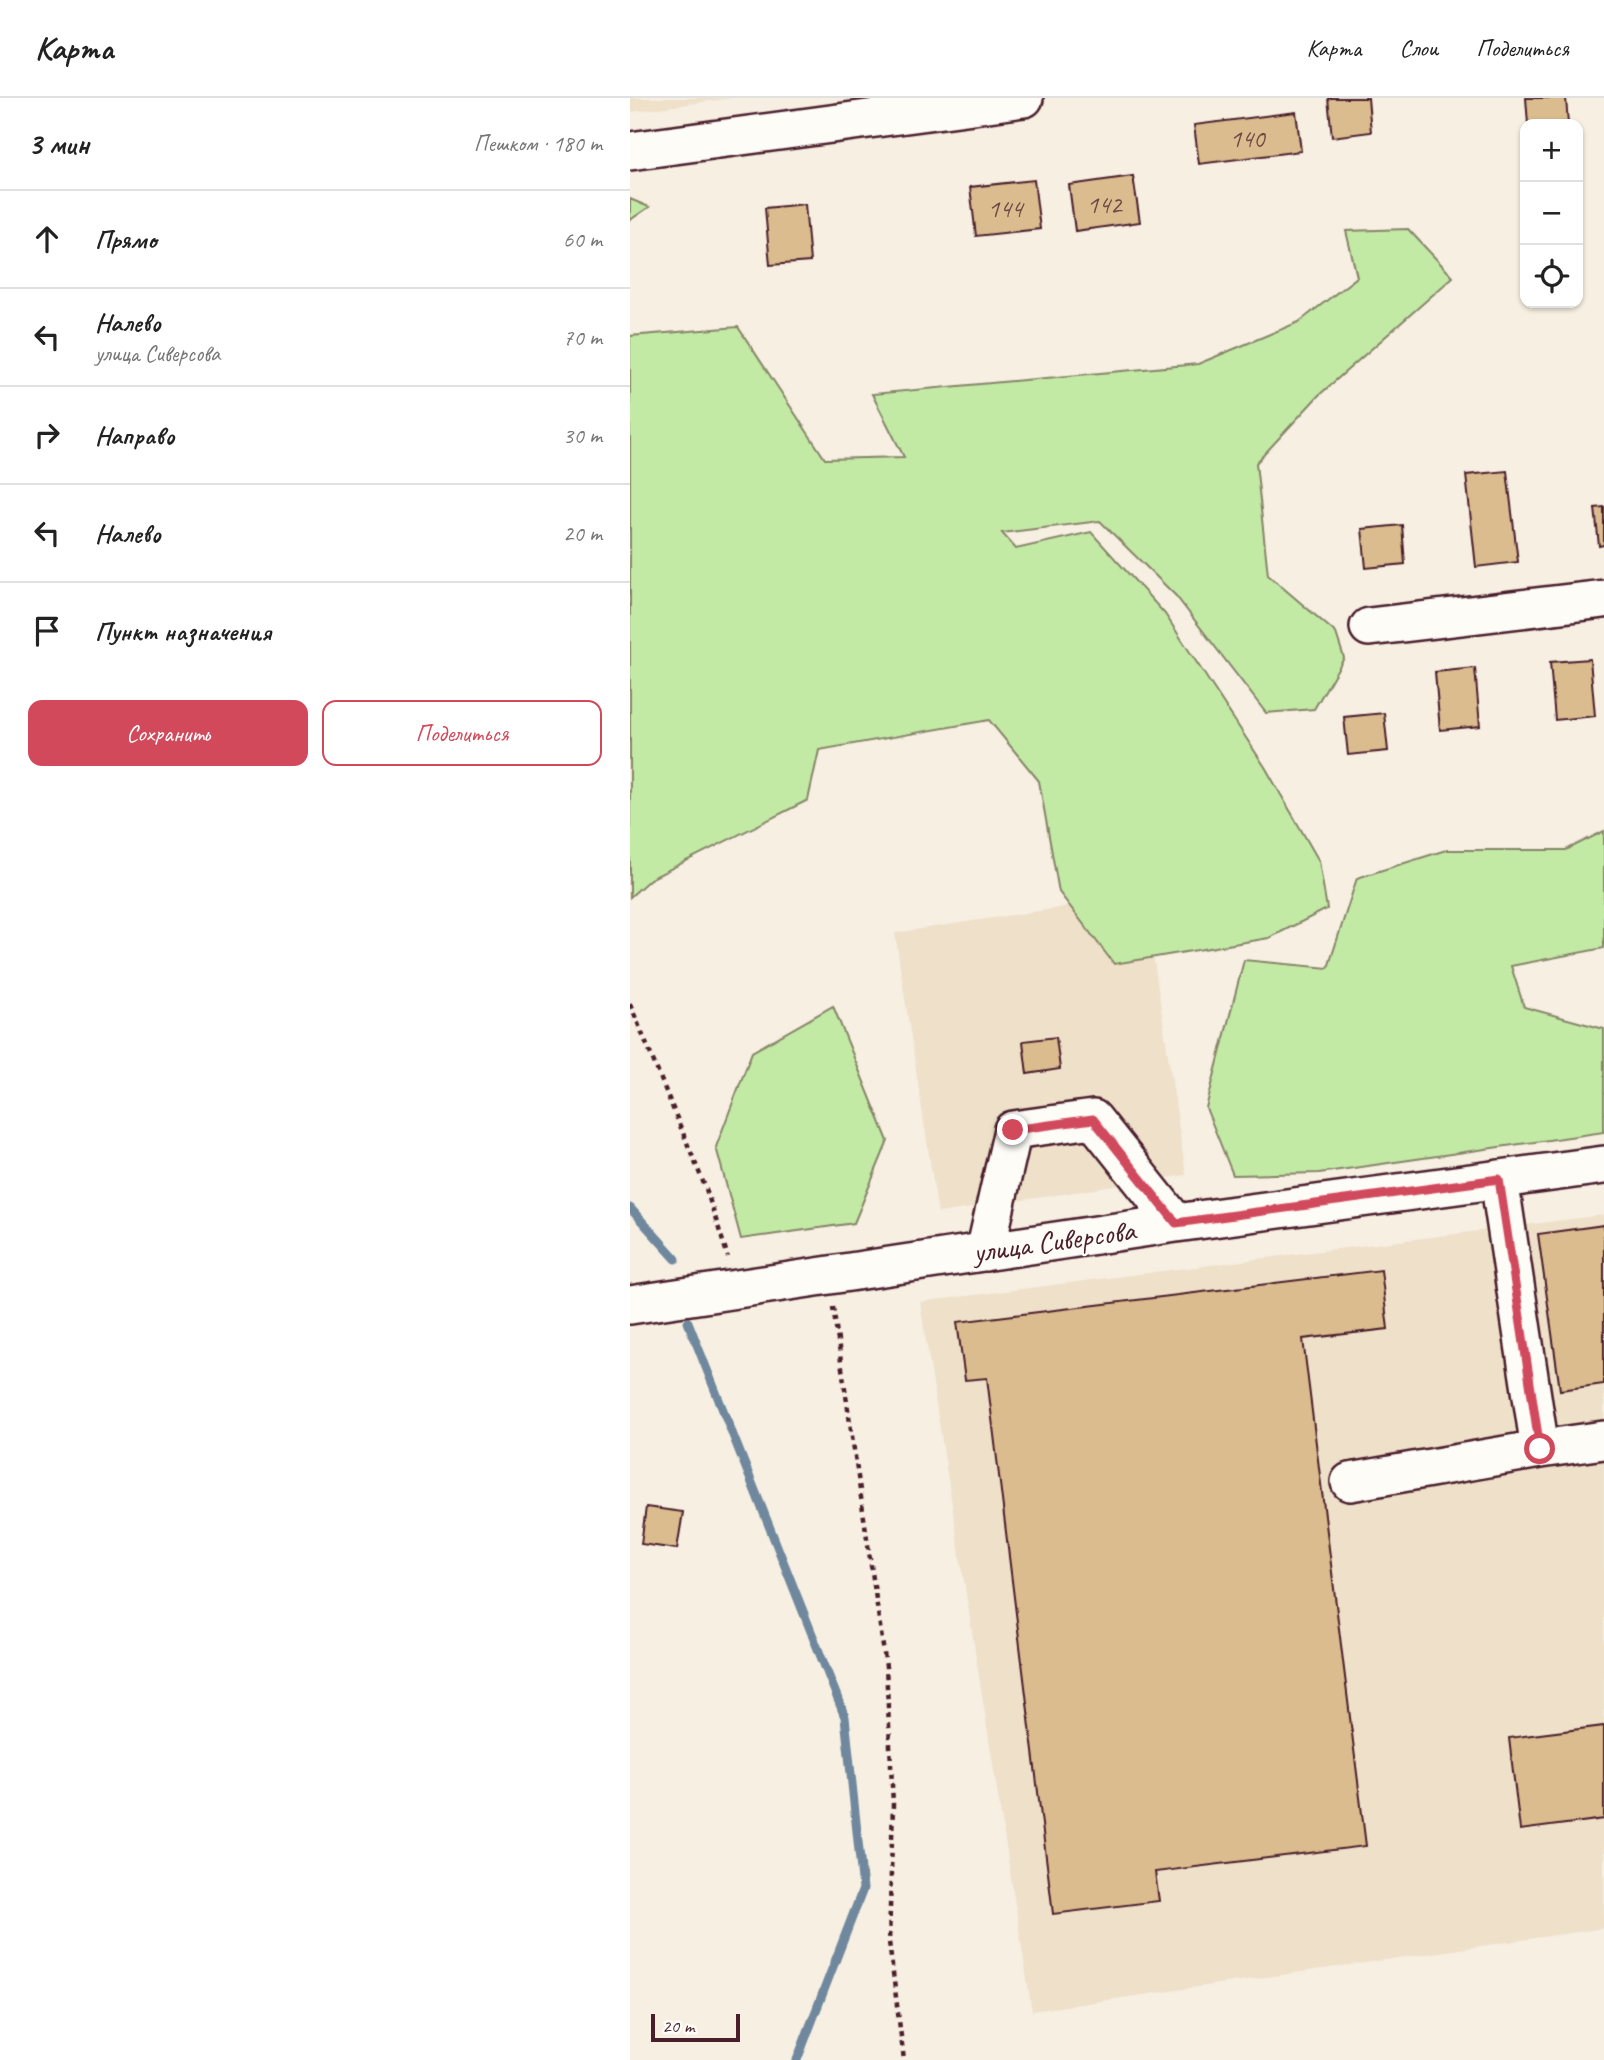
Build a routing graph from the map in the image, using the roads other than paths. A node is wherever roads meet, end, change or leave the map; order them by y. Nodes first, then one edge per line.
1 (1024, 98) edge
2 (630, 151) edge
3 (1604, 599) edge
4 (1369, 627) dead end
5 (1604, 1165) edge
6 (1499, 1179) junction
7 (1176, 1223) junction
8 (985, 1252) junction
9 (630, 1305) edge
10 (1604, 1440) edge
11 (1540, 1449) junction
12 (1350, 1482) dead end

1 - 2 street
3 - 4 street
5 - 6 street, улица Сиверсова
6 - 7 street, улица Сиверсова
6 - 11 street
7 - 8 street, улица Сиверсова
7 - 8 street
8 - 9 street, улица Сиверсова
10 - 11 street
11 - 12 street

